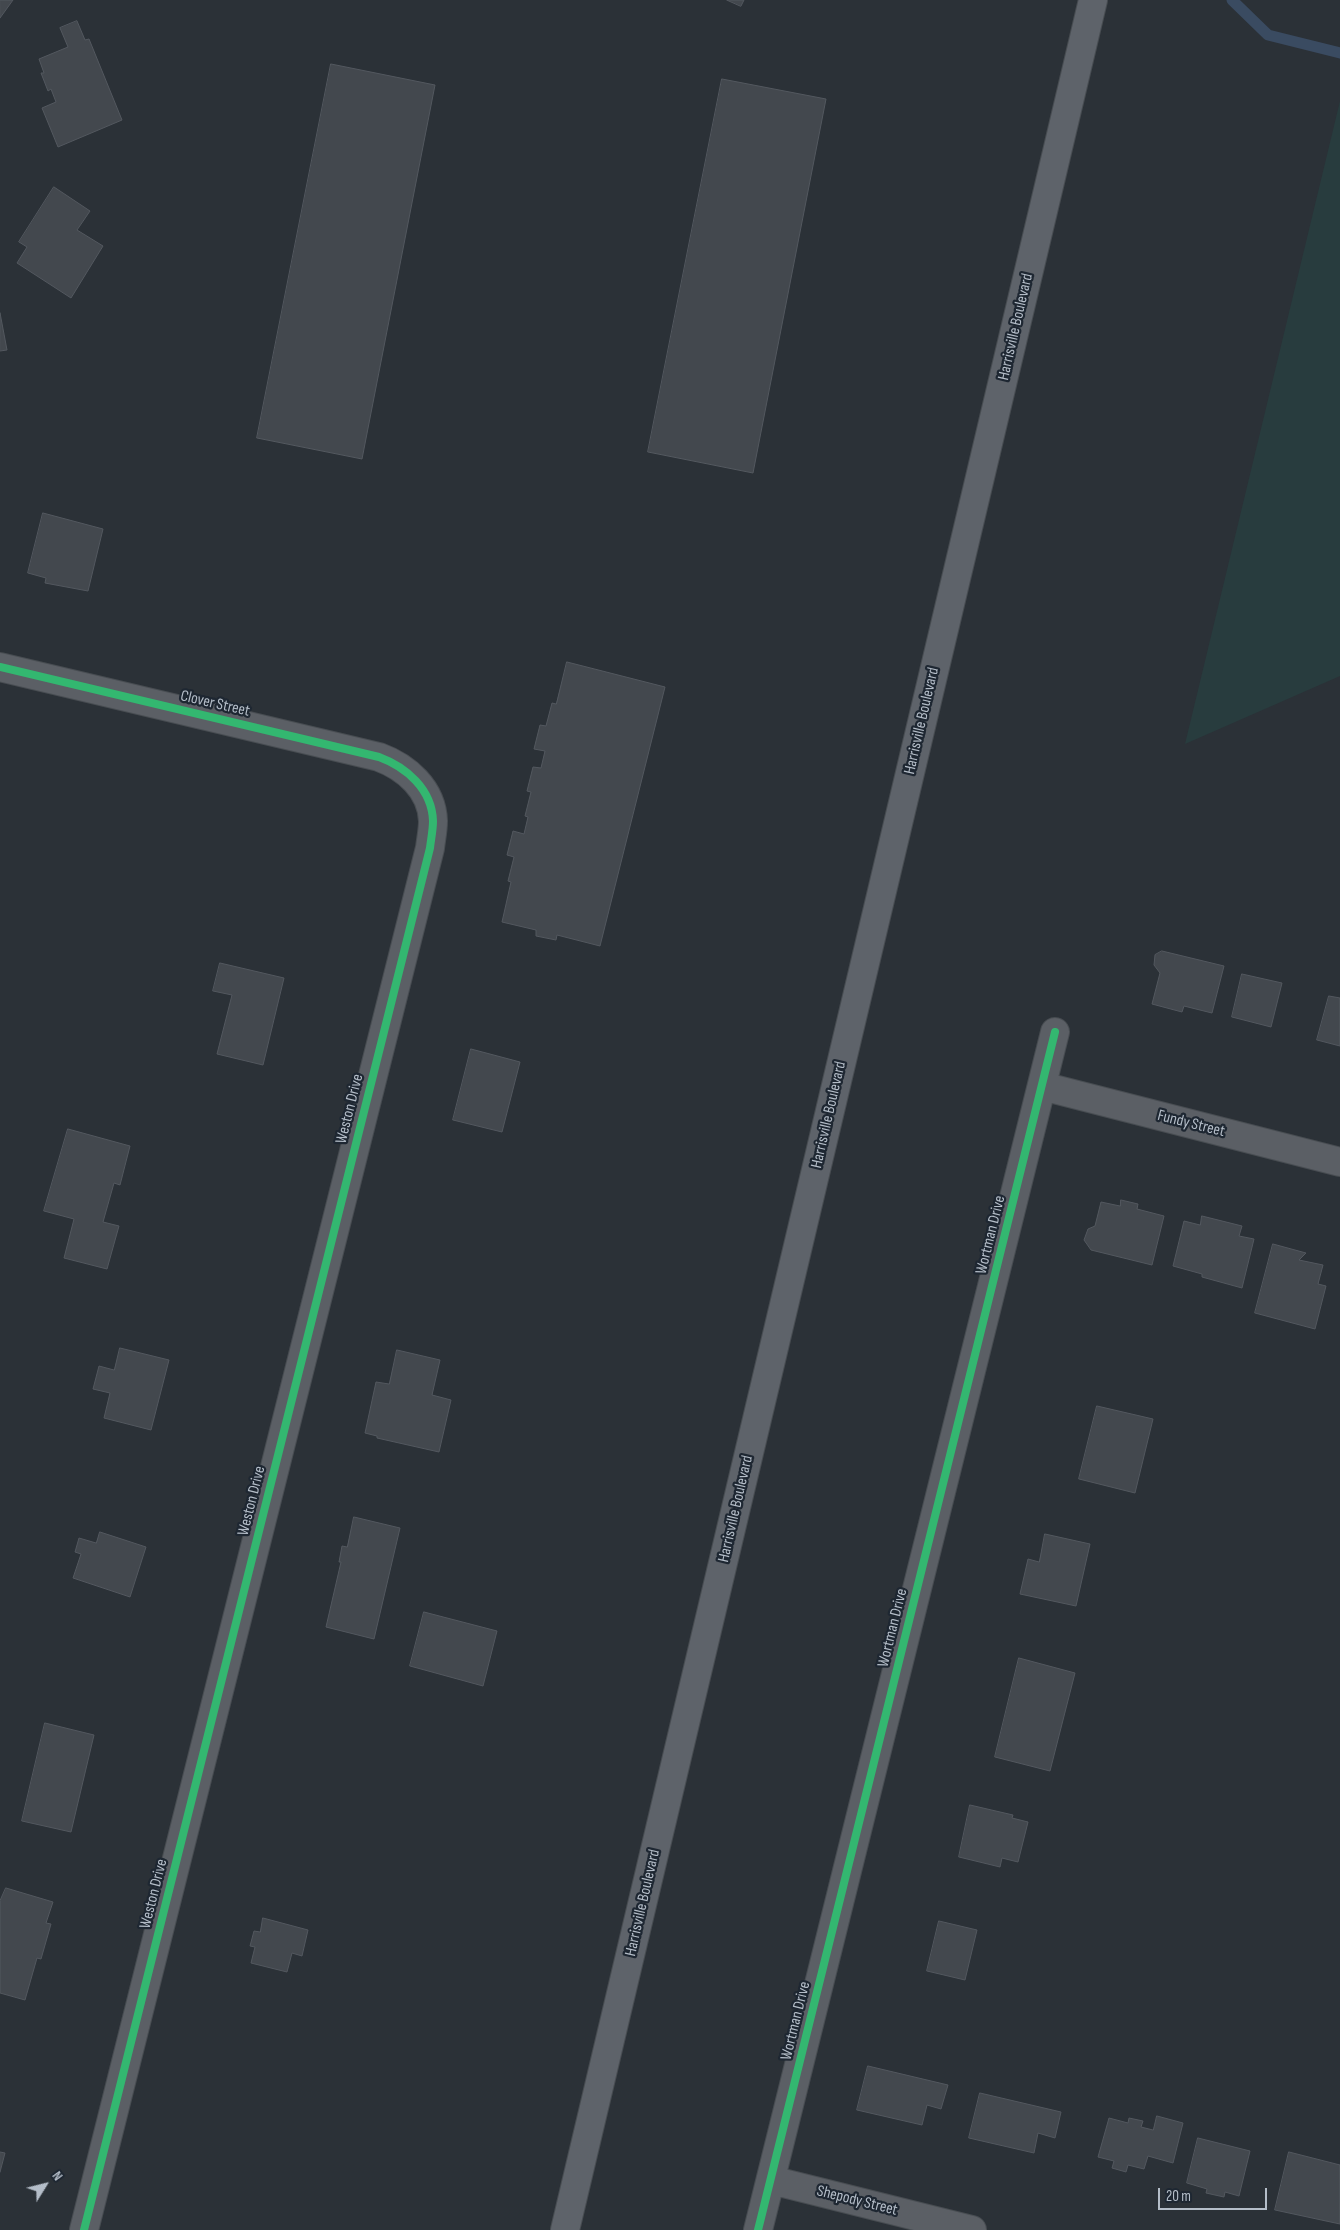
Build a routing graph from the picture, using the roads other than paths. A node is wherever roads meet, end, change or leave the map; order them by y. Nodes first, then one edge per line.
1 (1093, 0) edge
2 (0, 667) edge
3 (417, 781) joint
4 (1055, 1032) dead end
5 (1042, 1086) junction
6 (1340, 1162) edge
7 (771, 2180) junction
8 (84, 2230) edge
9 (565, 2230) edge
10 (758, 2230) edge
11 (972, 2230) edge

1 - 9 main road, Harrisville Boulevard
2 - 3 street, Clover Street
3 - 8 street, Weston Drive
4 - 5 street, Wortman Drive
5 - 6 street, Fundy Street
5 - 7 street, Wortman Drive
7 - 10 street, Wortman Drive
7 - 11 street, Shepody Street

